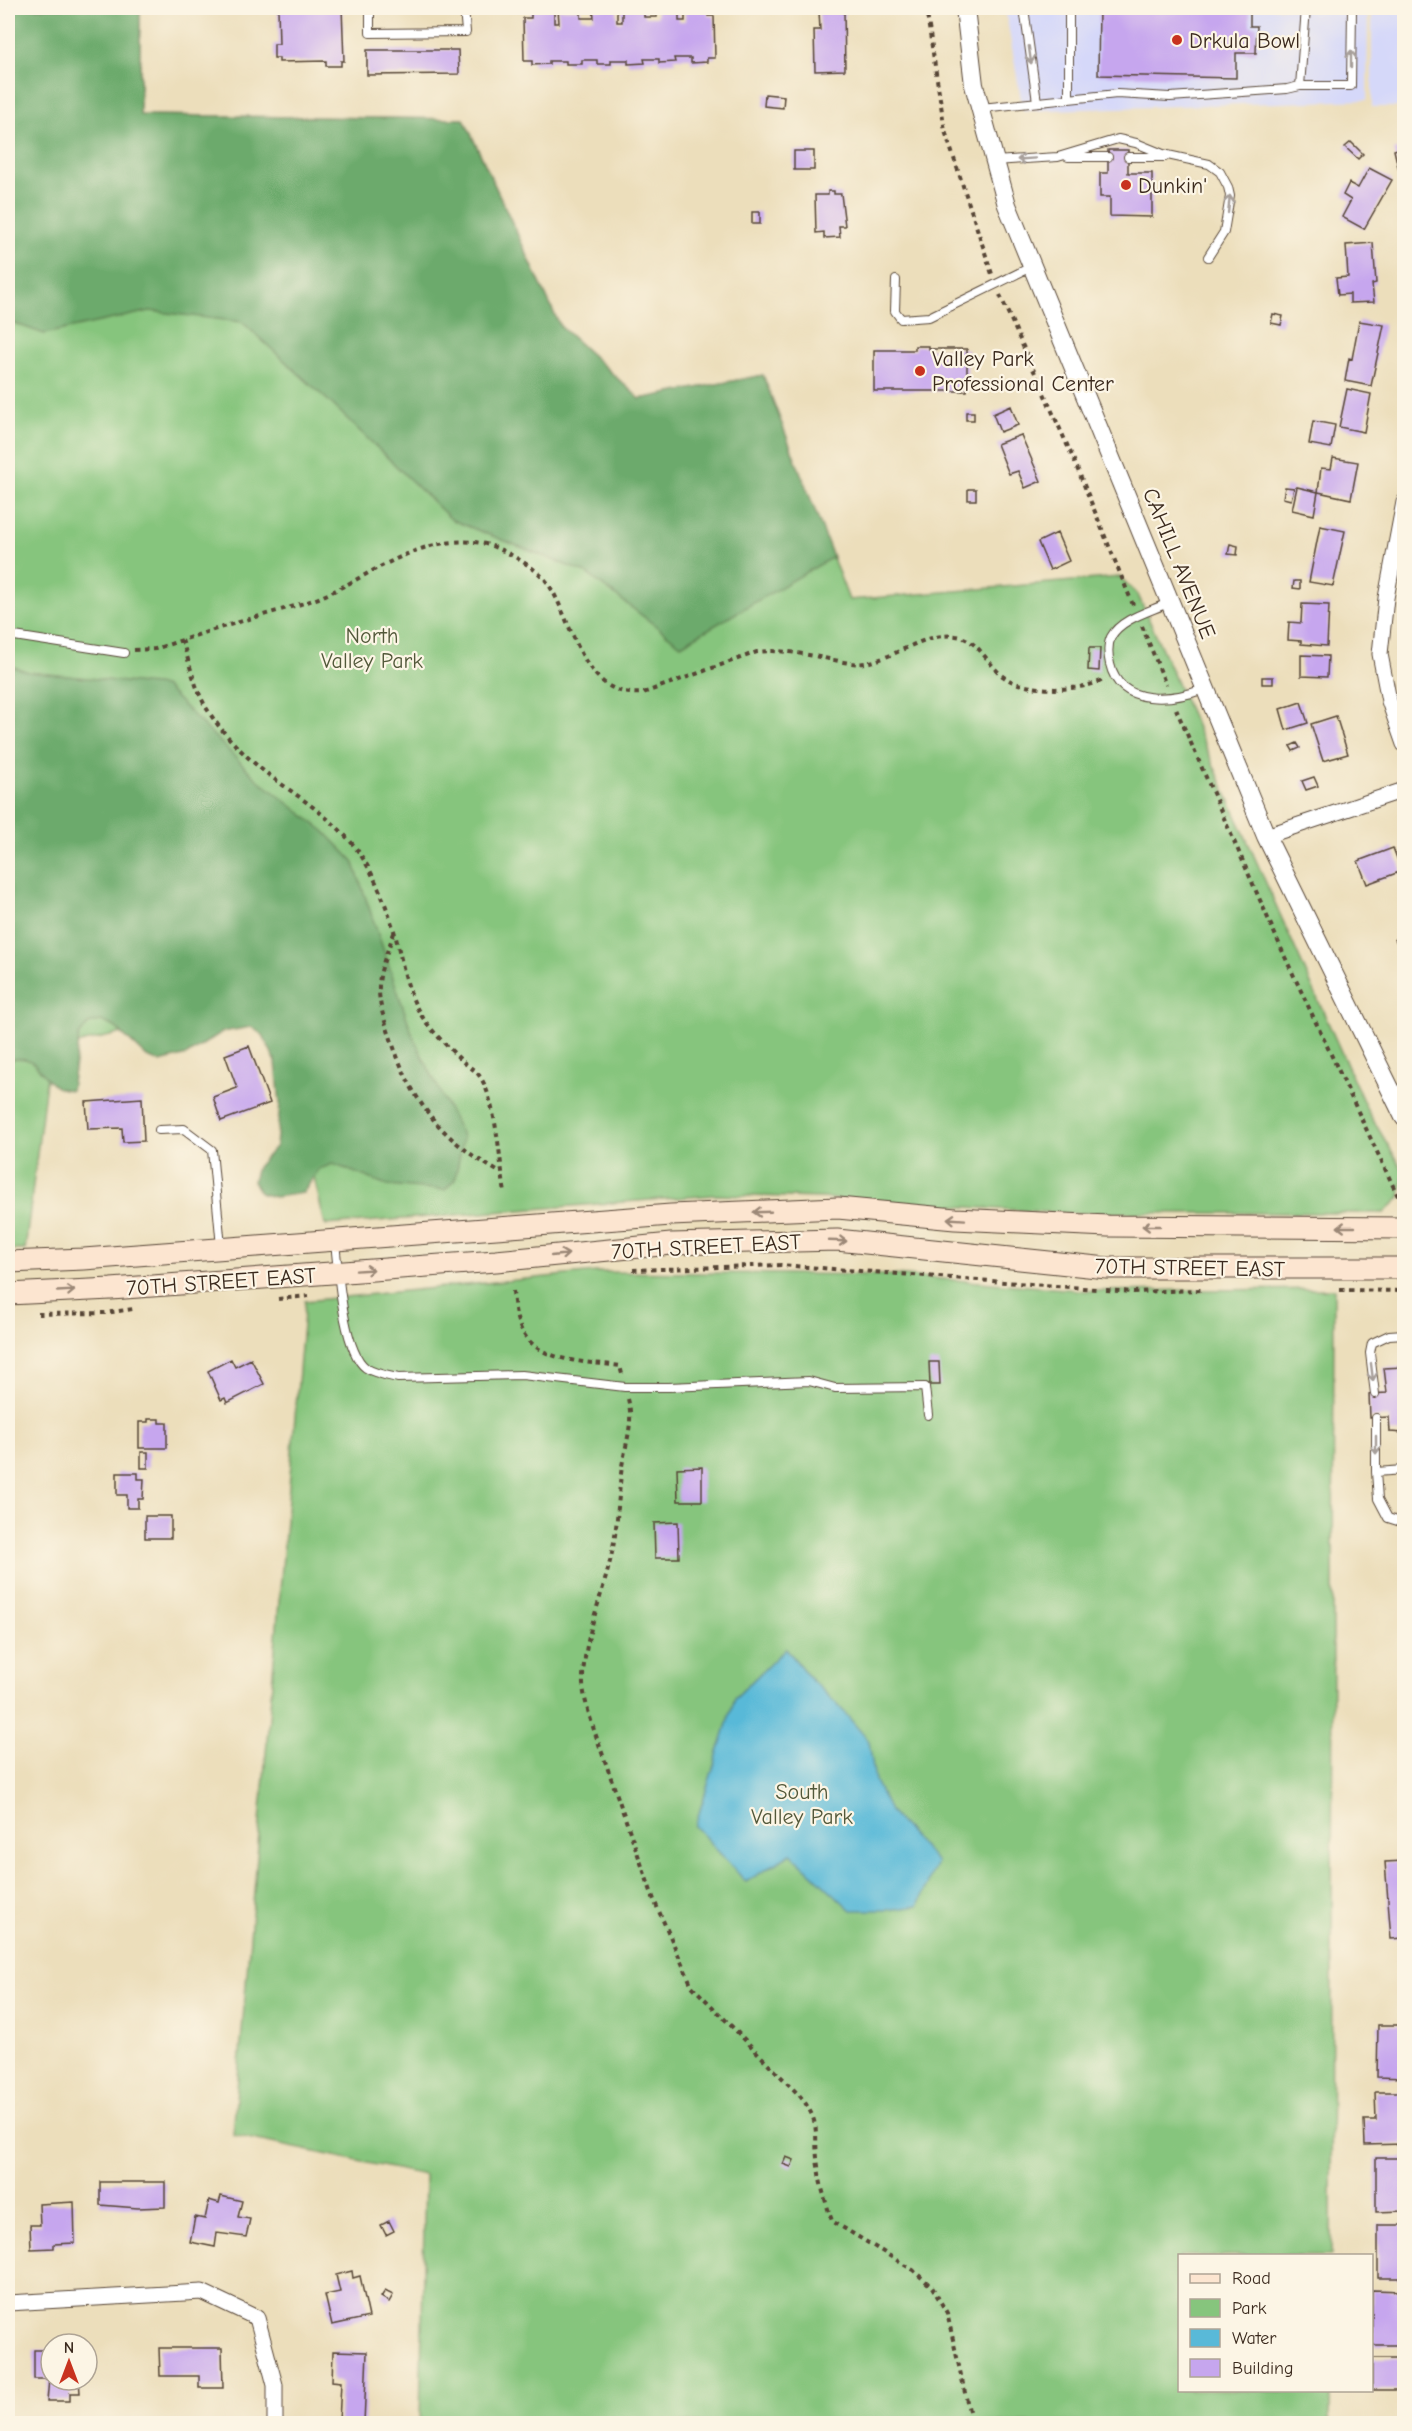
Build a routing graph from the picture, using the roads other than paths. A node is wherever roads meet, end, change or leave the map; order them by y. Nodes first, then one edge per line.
1 (370, 8) edge
2 (464, 8) edge
3 (965, 8) edge
4 (1024, 8) edge
5 (1070, 8) edge
6 (1306, 8) edge
7 (1352, 8) edge
8 (1300, 86) junction
9 (1069, 99) junction
10 (1037, 102) junction
11 (981, 108) junction
12 (1058, 157) junction
13 (1108, 157) dead end
14 (1128, 157) dead end
15 (1175, 157) junction
16 (995, 161) junction
17 (1208, 257) dead end
18 (1033, 266) junction
19 (896, 280) dead end
20 (1404, 502) edge
21 (1170, 602) junction
22 (8, 635) edge
23 (124, 653) road end
24 (1205, 689) junction
25 (1404, 744) edge
26 (1404, 790) edge
27 (1266, 836) junction
28 (1404, 1117) edge
29 (159, 1130) dead end
30 (1404, 1228) edge
31 (335, 1240) junction
32 (221, 1248) junction
33 (8, 1262) edge
34 (1404, 1268) edge
35 (340, 1282) junction
36 (8, 1294) edge
37 (1404, 1334) edge
38 (1375, 1394) dead end
39 (928, 1415) dead end
40 (1376, 1418) dead end
41 (1404, 1470) edge
42 (1376, 1472) junction
43 (1404, 1523) edge
44 (8, 2303) edge
45 (275, 2424) edge

1 - 2 lane
3 - 11 street, CAHILL AVENUE
4 -> 10 lane
5 - 9 lane
6 - 8 lane
8 -> 7 lane
8 - 9 lane
9 - 10 lane
10 - 11 lane
11 - 16 street, CAHILL AVENUE
12 - 13 lane
12 - 15 lane
12 -> 16 lane
14 - 15 lane
17 -> 15 lane
16 - 18 street, CAHILL AVENUE
18 - 19 lane
18 - 21 street, CAHILL AVENUE
20 - 25 street
21 - 24 street, CAHILL AVENUE
21 - 24 lane
22 - 23 lane
24 - 27 street, CAHILL AVENUE
26 - 27 street
27 - 28 street, CAHILL AVENUE
29 - 32 lane
30 -> 31 main road, 70TH STREET EAST
31 - 32 main road, 70TH STREET EAST
31 - 35 lane
32 - 33 main road, 70TH STREET EAST
35 -> 34 main road, 70TH STREET EAST
36 -> 35 main road, 70TH STREET EAST
35 - 39 lane
37 -> 38 lane
40 -> 42 lane
41 - 42 lane
42 - 43 lane
44 - 45 street

